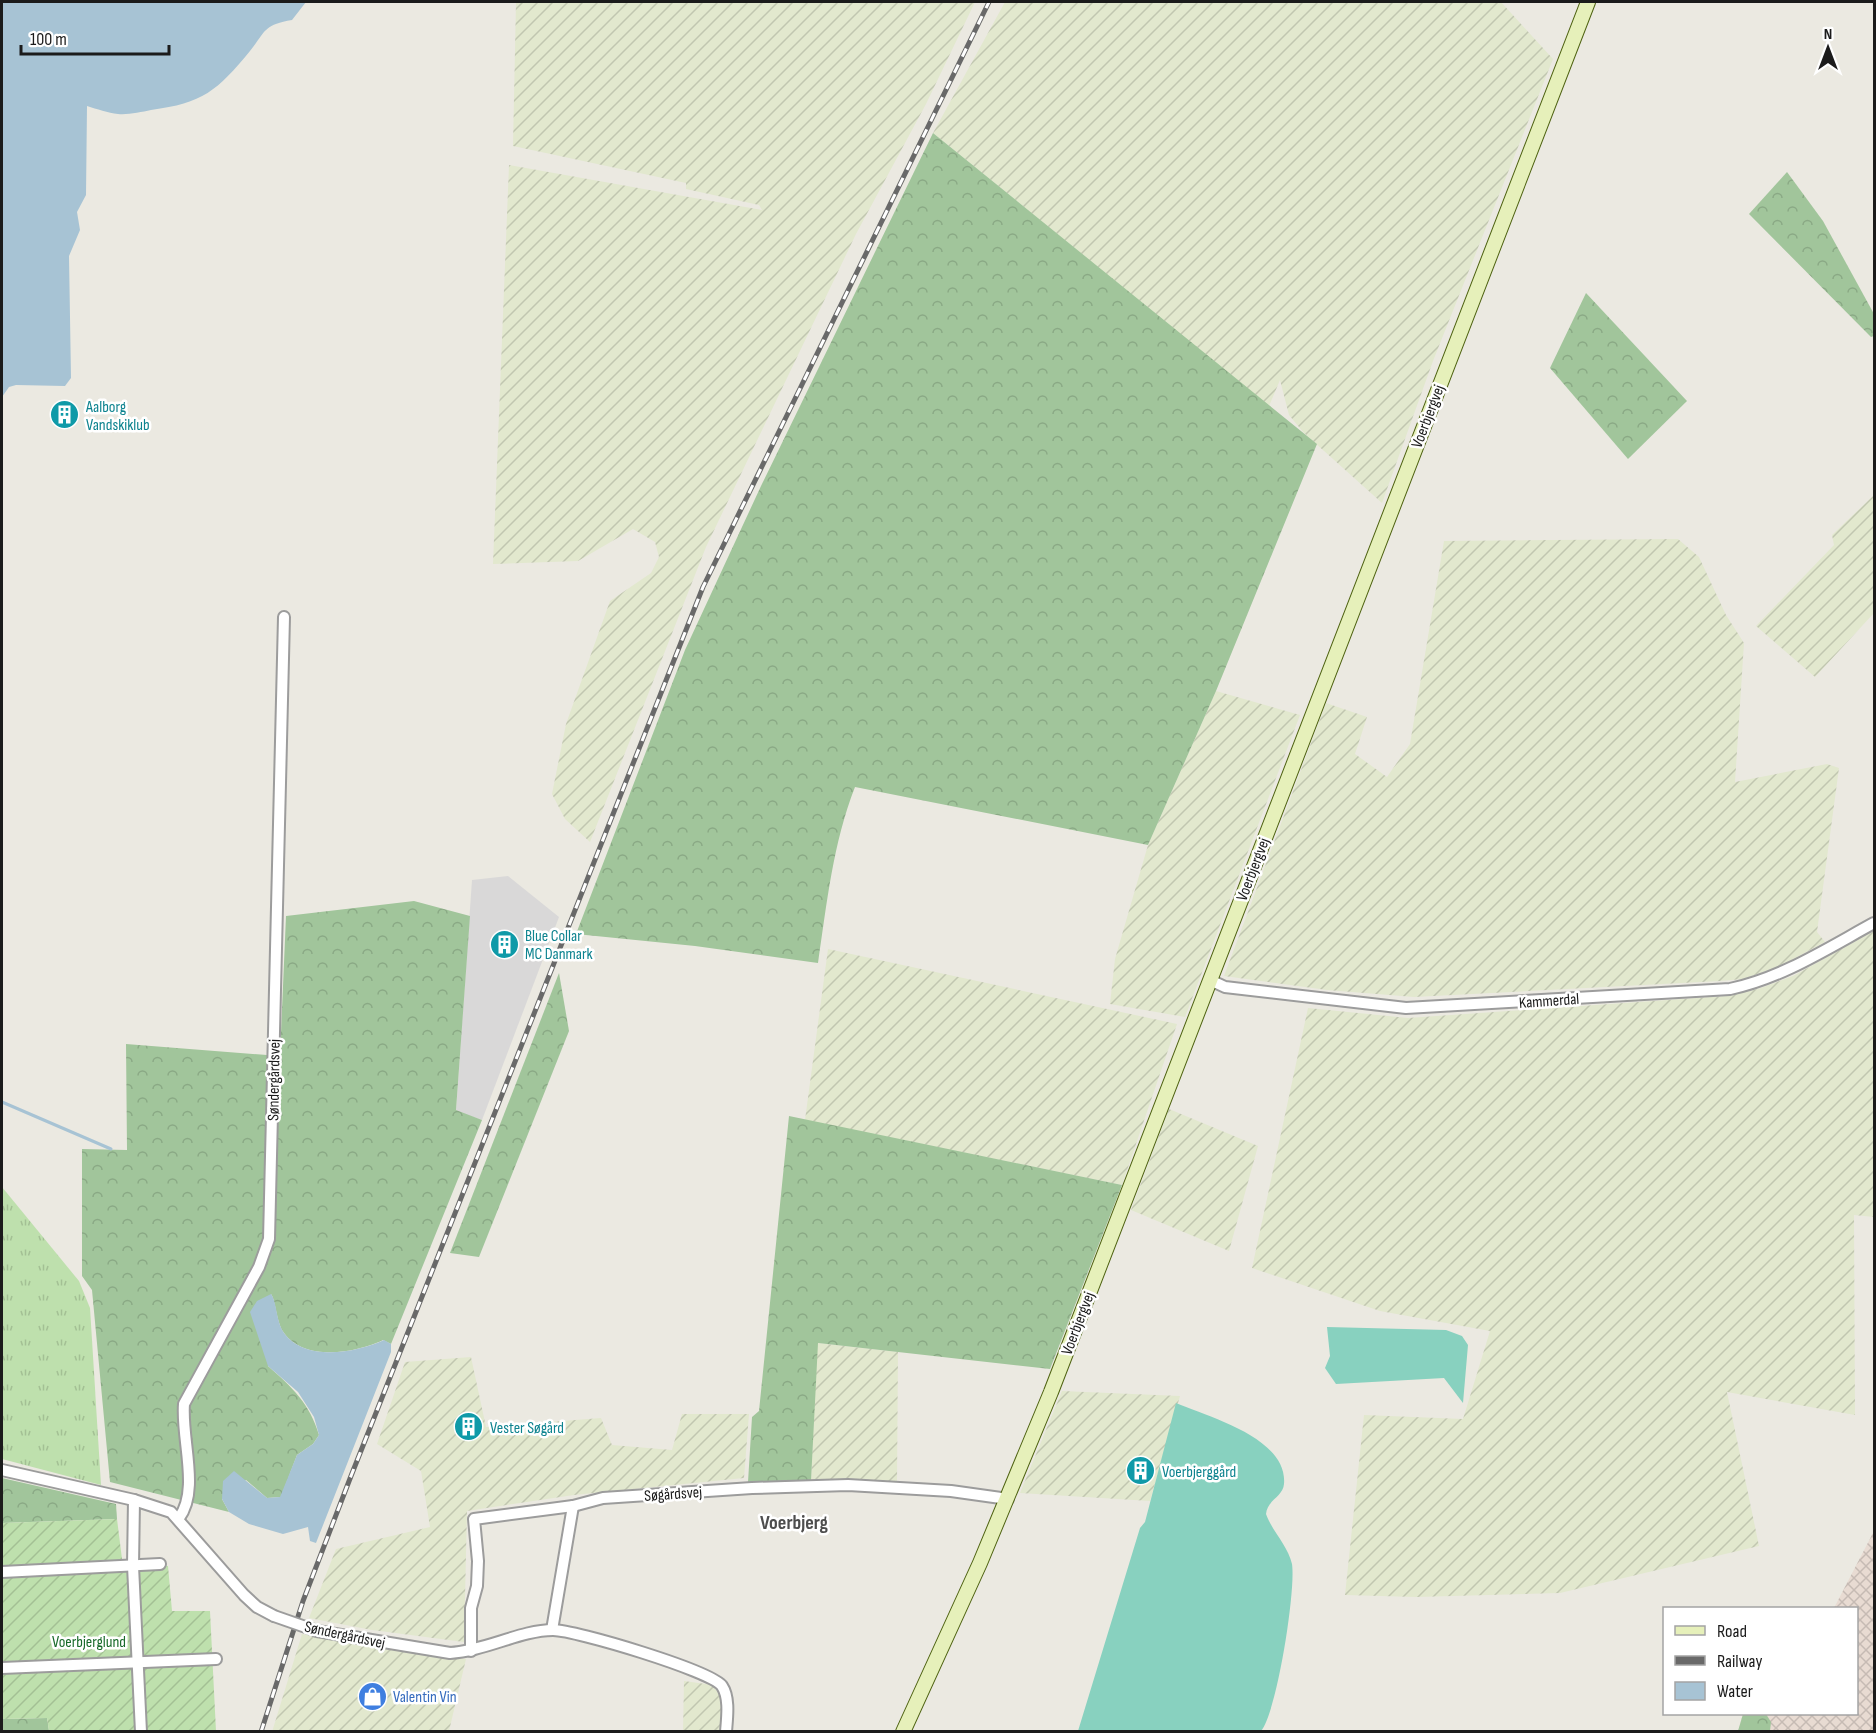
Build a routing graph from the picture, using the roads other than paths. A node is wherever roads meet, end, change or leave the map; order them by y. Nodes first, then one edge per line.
1 (1588, 2) edge
2 (284, 617) dead end
3 (1875, 923) edge
4 (1210, 980) junction
5 (2, 1470) edge
6 (1008, 1499) junction
7 (134, 1500) junction
8 (573, 1506) junction
9 (178, 1518) junction
10 (160, 1564) dead end
11 (133, 1566) junction
12 (2, 1572) edge
13 (552, 1630) junction
14 (471, 1651) junction
15 (216, 1659) dead end
16 (138, 1663) junction
17 (2, 1668) edge
18 (141, 1731) edge
19 (726, 1731) edge
20 (903, 1731) edge

1 - 4 street, Voerbjergvej
2 - 9 street, Søndergårdsvej
3 - 4 street, Kammerdal
4 - 6 street, Voerbjergvej
5 - 7 street, Søndergårdsvej
6 - 8 street, Søgårdsvej
6 - 20 street, Voerbjergvej
7 - 9 street, Søndergårdsvej
7 - 11 street
8 - 13 street
8 - 14 street, Søgårdsvej
9 - 14 street, Søndergårdsvej, bridge
10 - 11 street
11 - 12 street
11 - 16 street
13 - 14 street, Søndergårdsvej
13 - 19 street, Søndergårdsvej
15 - 16 street
16 - 17 street
16 - 18 street

